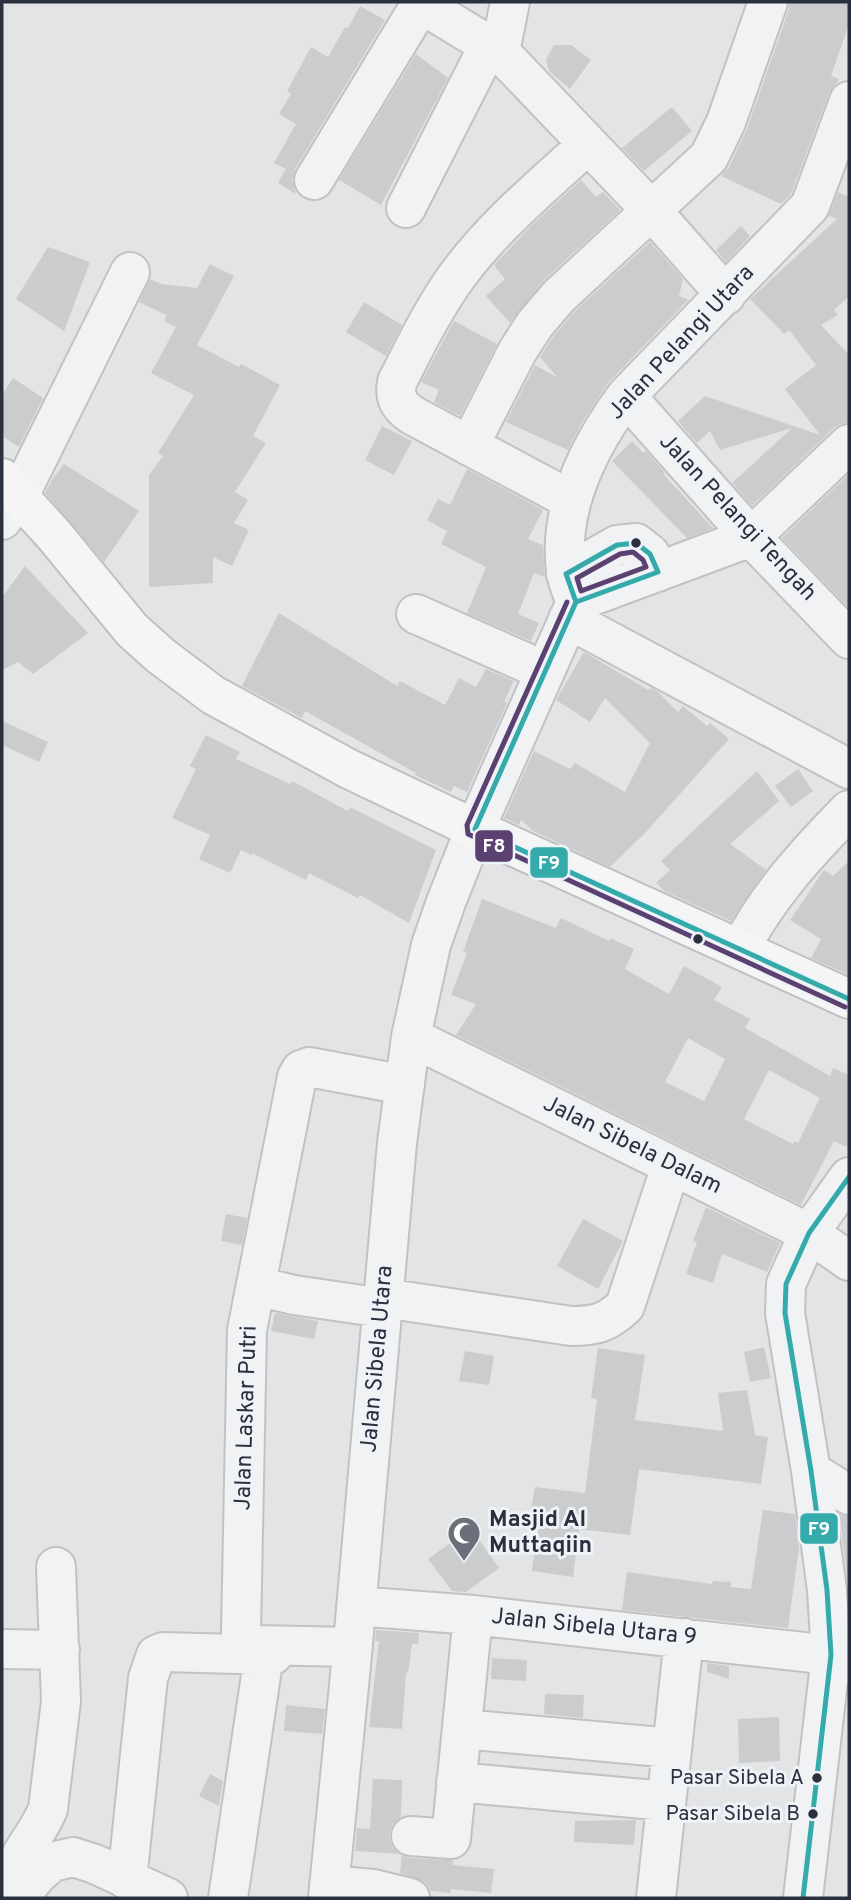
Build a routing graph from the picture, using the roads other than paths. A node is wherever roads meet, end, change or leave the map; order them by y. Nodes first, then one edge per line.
1 (421, 2) edge
2 (510, 2) edge
3 (768, 2) edge
4 (494, 48) junction
5 (849, 101) edge
6 (587, 145) junction
7 (849, 172) edge
8 (314, 180) dead end
9 (810, 206) junction
10 (406, 208) dead end
11 (652, 211) junction
12 (130, 272) dead end
13 (726, 295) junction
14 (626, 397) junction
15 (849, 444) edge
16 (470, 446) junction
17 (7, 499) edge
18 (571, 500) junction
19 (751, 537) junction
20 (570, 599) junction
21 (416, 614) dead end
22 (849, 639) edge
23 (545, 671) junction
24 (849, 769) edge
25 (849, 810) edge
26 (475, 829) junction
27 (740, 949) junction
28 (849, 999) edge
29 (411, 1037) junction
30 (405, 1085) junction
31 (671, 1166) junction
32 (849, 1177) edge
33 (809, 1233) junction
34 (849, 1261) edge
35 (256, 1286) junction
36 (384, 1303) junction
37 (811, 1471) junction
38 (849, 1495) edge
39 (56, 1567) dead end
40 (356, 1606) junction
41 (473, 1615) junction
42 (684, 1638) junction
43 (3, 1649) edge
44 (60, 1650) junction
45 (353, 1651) junction
46 (264, 1655) junction
47 (840, 1659) edge
48 (462, 1729) junction
49 (672, 1748) junction
50 (456, 1782) junction
51 (667, 1801) junction
52 (411, 1836) dead end
53 (13, 1846) edge
54 (127, 1880) junction
55 (329, 1892) edge
56 (3, 1898) edge
57 (18, 1898) edge
58 (169, 1898) edge
59 (228, 1898) edge
60 (410, 1898) edge
61 (656, 1898) edge
62 (803, 1898) edge

1 - 4 street
1 - 8 street
2 - 4 street
3 - 11 street
4 - 6 street
4 - 10 street
5 - 9 street, Jalan Pelangi Utara
6 - 11 street
6 - 16 street
7 - 9 street
9 - 13 street, Jalan Pelangi Utara
11 - 13 street
11 - 16 street
12 - 17 street
13 - 14 street, Jalan Pelangi Utara
14 - 18 street, Jalan Pelangi Utara
14 - 19 street, Jalan Pelangi Tengah
15 - 19 street
16 - 18 street
17 - 26 main road
18 - 20 street, Jalan Pelangi Utara
19 - 20 street
19 - 22 street, Jalan Pelangi Tengah
20 - 23 street, Jalan Sibela Utara
20 - 24 street
21 - 23 street
23 - 26 street, Jalan Sibela Utara
25 - 27 street
26 - 27 main road
26 - 29 street, Jalan Sibela Utara
27 - 28 main road
29 - 30 street, Jalan Sibela Utara
29 - 31 street, Jalan Sibela Dalam
30 - 35 street, Jalan Laskar Putri
30 - 36 street, Jalan Sibela Utara
31 - 33 street, Jalan Sibela Dalam
31 - 36 street
32 - 33 street
33 - 34 street, Jalan Sibela Dalam
33 - 37 street
35 - 36 street
35 - 45 street, Jalan Laskar Putri
36 - 40 street, Jalan Sibela Utara
37 - 38 street
37 - 47 street
39 - 44 street
40 - 41 street, Jalan Sibela Utara 9
40 - 45 street, Jalan Sibela Utara
41 - 42 street, Jalan Sibela Utara 9
41 - 48 street
42 - 47 street, Jalan Sibela Utara 9
42 - 49 street
43 - 44 street
44 - 53 street
45 - 46 street
45 - 55 street, Jalan Sibela Utara
46 - 54 street
46 - 59 street
47 - 62 street
48 - 49 street
48 - 50 street
49 - 51 street
50 - 51 street
50 - 52 street
51 - 61 street
53 - 56 street
54 - 57 street
54 - 58 street
55 - 60 street

